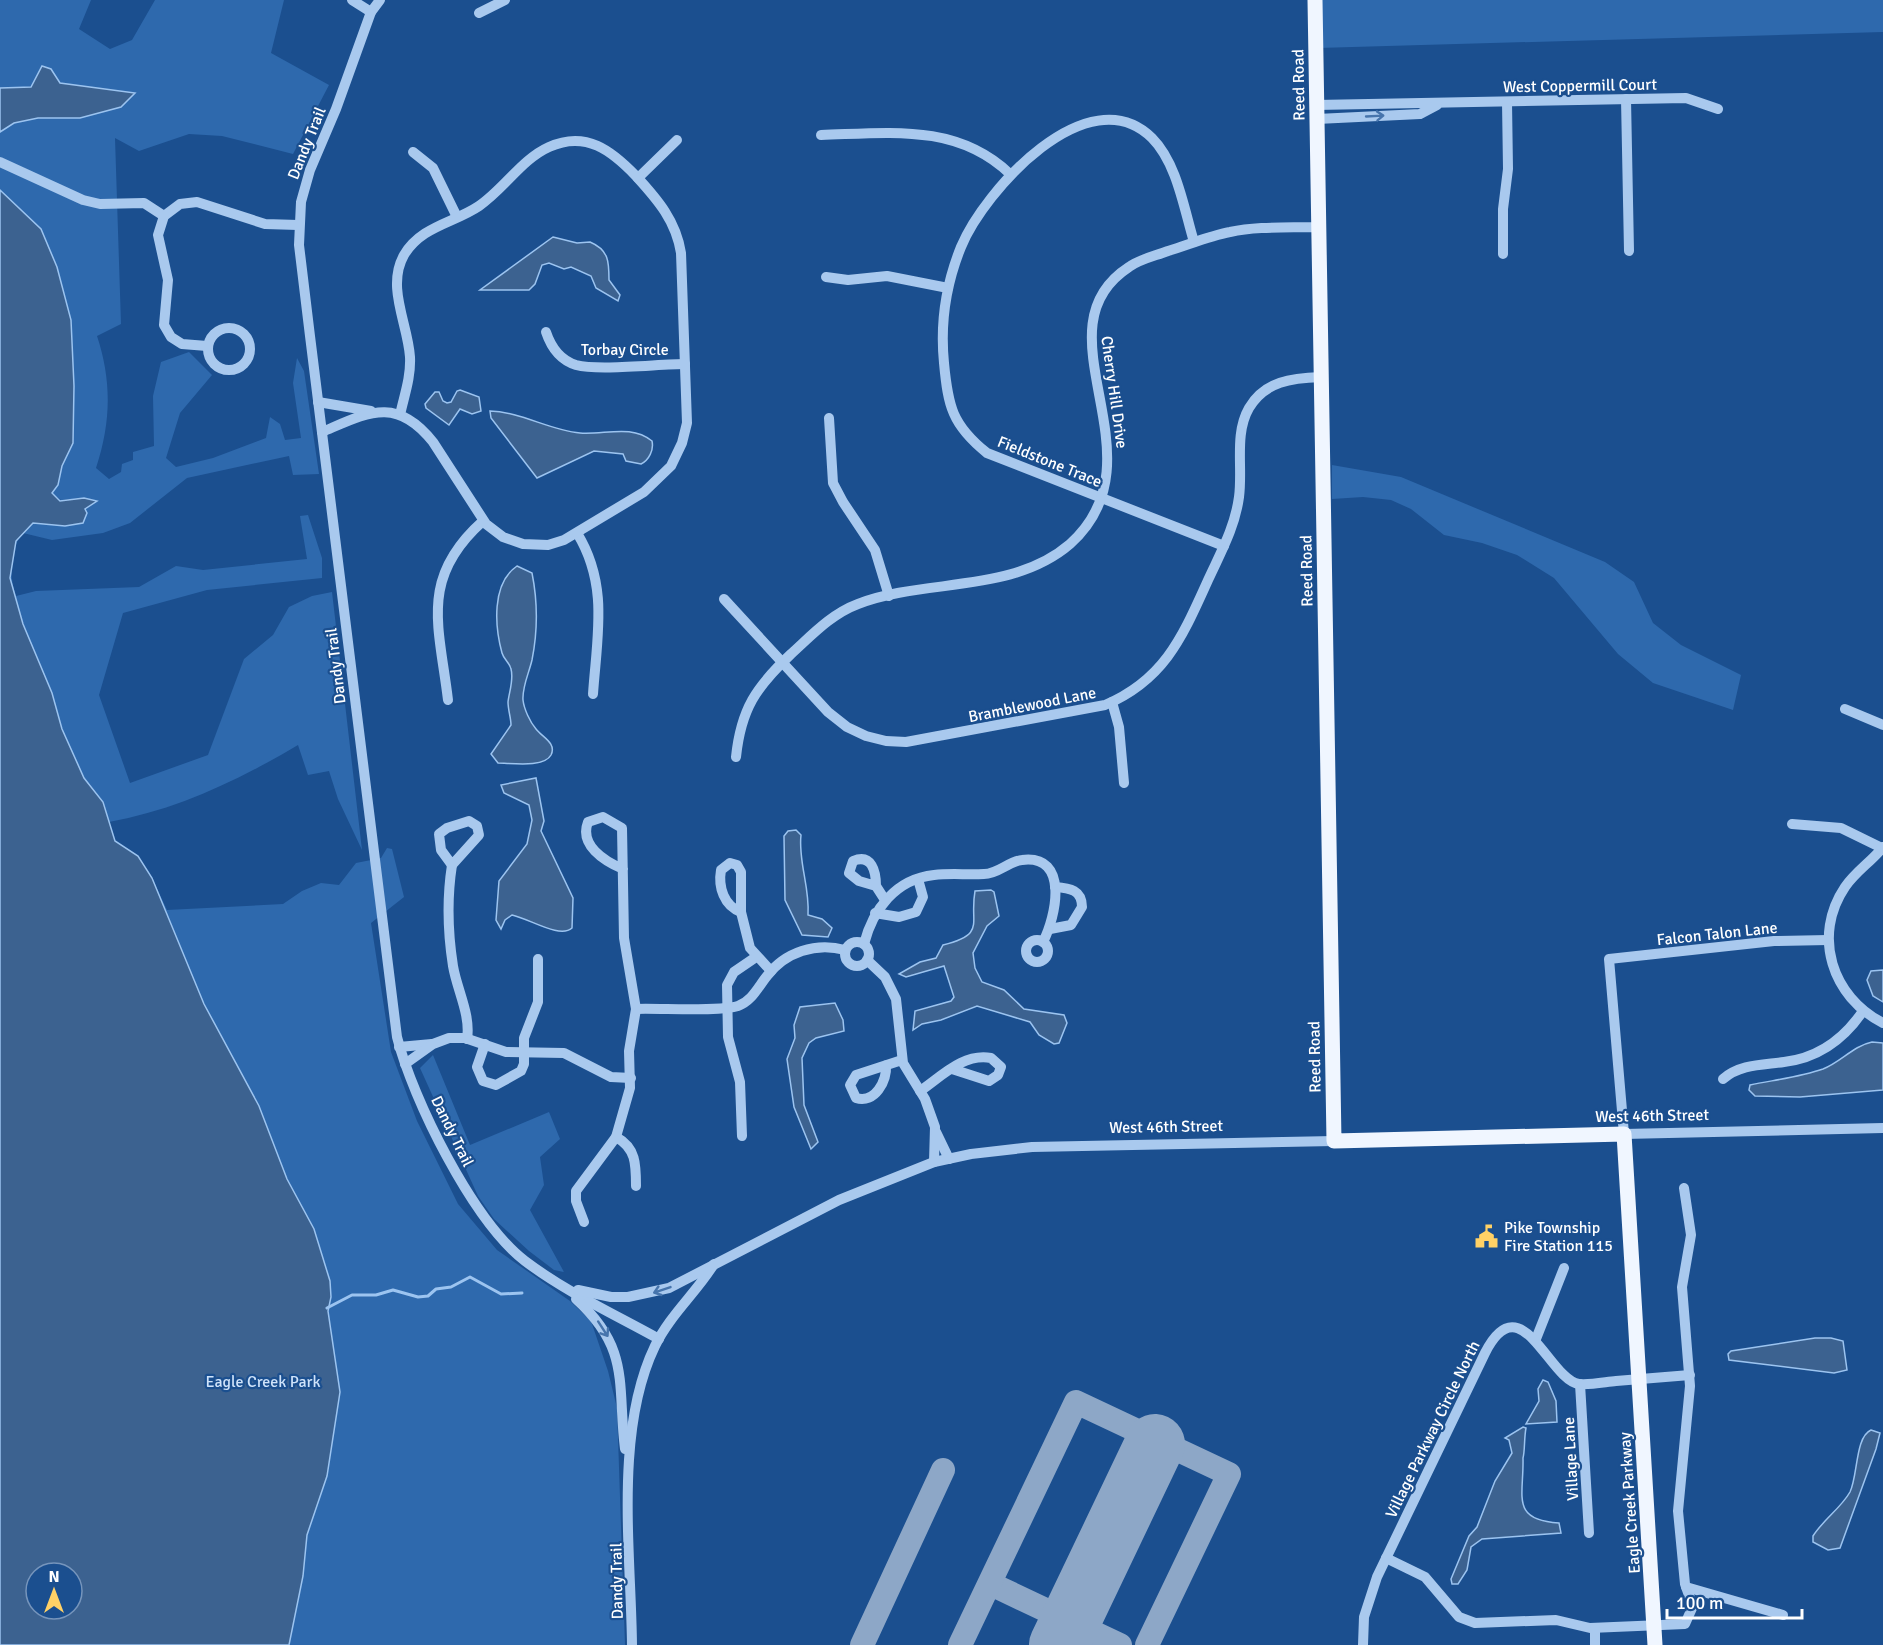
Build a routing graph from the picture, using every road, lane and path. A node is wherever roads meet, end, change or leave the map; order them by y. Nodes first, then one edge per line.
1 (351, 0) edge
2 (380, 0) edge
3 (505, 0) edge
4 (1316, 0) edge
5 (372, 12) junction
6 (478, 13) dead end
7 (1626, 99) junction
8 (1507, 102) junction
9 (1718, 109) dead end
10 (1317, 112) junction
11 (821, 135) dead end
12 (677, 140) dead end
13 (413, 152) dead end
14 (0, 162) edge
15 (1010, 174) junction
16 (638, 178) junction
17 (164, 216) junction
18 (457, 217) junction
19 (298, 225) junction
20 (1318, 227) junction
21 (1194, 242) junction
22 (1629, 251) dead end
23 (1503, 254) dead end
24 (826, 277) dead end
25 (948, 288) junction
26 (546, 332) dead end
27 (207, 346) junction
28 (685, 364) junction
29 (1321, 377) junction
30 (318, 402) junction
31 (372, 411) junction
32 (400, 415) junction
33 (829, 418) dead end
34 (322, 432) junction
35 (1101, 498) junction
36 (483, 521) junction
37 (577, 533) junction
38 (1224, 546) junction
39 (889, 596) junction
40 (724, 599) dead end
41 (783, 662) junction
42 (593, 694) dead end
43 (448, 700) dead end
44 (1112, 702) junction
45 (1845, 710) dead end
46 (1883, 725) edge
47 (735, 757) dead end
48 (1124, 783) dead end
49 (1792, 824) dead end
50 (1882, 848) edge
51 (452, 865) dead end
52 (623, 870) junction
53 (918, 879) junction
54 (876, 886) dead end
55 (1055, 887) junction
56 (885, 900) junction
57 (741, 912) dead end
58 (875, 913) junction
59 (1050, 929) junction
60 (1828, 940) junction
61 (1043, 942) dead end
62 (864, 944) junction
63 (845, 950) junction
64 (756, 957) junction
65 (538, 959) dead end
66 (1608, 959) joint
67 (867, 960) junction
68 (771, 971) junction
69 (727, 1007) junction
70 (636, 1009) junction
71 (1863, 1011) junction
72 (1883, 1023) edge
73 (466, 1038) junction
74 (433, 1044) junction
75 (485, 1044) junction
76 (399, 1047) junction
77 (524, 1054) junction
78 (902, 1060) junction
79 (405, 1064) junction
80 (886, 1065) junction
81 (951, 1069) dead end
82 (631, 1078) junction
83 (1723, 1079) dead end
84 (920, 1091) junction
85 (1883, 1128) edge
86 (936, 1132) junction
87 (1624, 1134) junction
88 (742, 1136) dead end
89 (616, 1137) junction
90 (1334, 1141) junction
91 (949, 1158) junction
92 (934, 1162) junction
93 (636, 1186) dead end
94 (1684, 1188) dead end
95 (584, 1222) dead end
96 (714, 1264) junction
97 (1564, 1268) dead end
98 (563, 1286) junction
99 (659, 1339) junction
100 (1536, 1339) junction
101 (1690, 1376) junction
102 (1639, 1379) junction
103 (1580, 1384) junction
104 (628, 1481) junction
105 (1589, 1533) dead end
106 (1386, 1558) junction
107 (1686, 1587) junction
108 (1783, 1615) dead end
109 (1654, 1624) junction
110 (1595, 1628) junction
111 (632, 1645) edge
112 (1363, 1645) edge
113 (1595, 1645) edge
114 (1654, 1645) edge

1 - 5 street
2 - 5 street, Dandy Trail
3 - 6 street
4 - 10 main road, Reed Road
5 - 19 street, Dandy Trail
7 - 8 street, West Coppermill Court
7 - 9 street, West Coppermill Court
7 - 22 street
8 - 10 street, West Coppermill Court
8 - 23 street
10 - 20 main road, Reed Road
11 - 15 street
12 - 16 street
13 - 18 street
14 - 17 street
15 - 21 street, Fieldstone Trace
15 - 25 street, Fieldstone Trace
16 - 18 street
16 - 28 street
17 - 19 street
17 - 27 street
18 - 32 street
19 - 30 street, Dandy Trail
20 - 21 street, Cherry Hill Drive
20 - 29 main road, Reed Road
21 - 35 street, Cherry Hill Drive
24 - 25 street
25 - 35 street, Fieldstone Trace
26 - 28 street, Torbay Circle
27 - 27 street
28 - 37 street
29 - 38 street, Bramblewood Lane
29 - 90 main road, Reed Road
30 - 31 street
30 - 34 street, Dandy Trail
31 - 32 street
31 - 34 street
32 - 36 street
33 - 39 street
34 - 76 street, Dandy Trail
35 - 38 street, Fieldstone Trace
35 - 39 street, Cherry Hill Drive
36 - 37 street
36 - 43 street
37 - 42 street
38 - 44 street, Bramblewood Lane
39 - 41 street, Cherry Hill Drive
40 - 41 street, Bramblewood Lane
41 - 44 street, Bramblewood Lane
41 - 47 street, Cherry Hill Drive
44 - 48 street
45 - 46 street
49 - 50 street
50 - 60 street
51 - 73 street
52 - 52 street
52 - 70 street
53 - 55 street
53 - 56 street
53 - 58 street
54 - 56 street
55 - 59 street
55 - 59 street
56 - 58 street
57 - 64 street
58 - 62 street
59 - 61 street
60 - 66 street, Falcon Talon Lane
60 - 71 street
62 - 63 street
62 - 67 street
63 - 67 street
63 - 68 street
64 - 68 street
64 - 69 street
65 - 77 street
66 - 87 street, Eagle Creek Parkway
67 - 78 street
68 - 69 street
69 - 70 street
69 - 88 street
70 - 82 street
71 - 72 street
71 - 83 street
73 - 74 street
73 - 75 street
74 - 76 street
74 - 79 street
75 - 77 street
75 - 77 street
76 - 79 street, Dandy Trail
77 - 82 street
78 - 80 street
78 - 84 street
79 - 98 street, Dandy Trail
80 - 80 street
81 - 84 street
82 - 89 street
84 - 86 street
85 - 87 street, West 46th Street
86 - 91 street
86 - 92 street
87 - 90 main road, West 46th Street
87 - 102 main road, Eagle Creek Parkway
89 - 93 street
89 - 95 street
90 - 91 street, West 46th Street
91 - 92 street, West 46th Street
92 - 96 street, West 46th Street
94 - 101 street
96 -> 98 street
96 - 99 street, West 46th Street
97 - 100 street
98 - 99 street
98 -> 104 street
99 - 104 street, West 46th Street
100 - 103 street
100 - 106 street, Village Parkway Circle North
101 - 102 street
101 - 107 street
102 - 103 street
102 - 109 main road, Eagle Creek Parkway
103 - 105 street, Village Lane
104 - 111 street, Dandy Trail
106 - 110 street
106 - 112 street
107 - 108 street
107 - 109 street
109 - 110 street
109 - 114 main road, Eagle Creek Parkway
110 - 113 street

